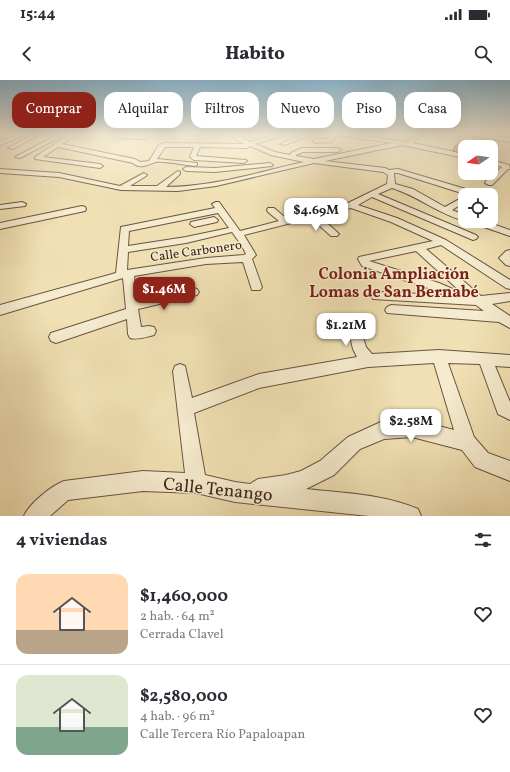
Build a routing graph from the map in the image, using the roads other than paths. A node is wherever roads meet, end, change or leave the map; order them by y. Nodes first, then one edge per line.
1 (23, 154) edge
2 (42, 154) edge
3 (101, 154) edge
4 (156, 154) edge
5 (194, 154) edge
6 (273, 154) edge
7 (344, 154) edge
8 (293, 156) joint
9 (18, 157) dead end
10 (238, 158) junction
11 (260, 158) dead end
12 (152, 160) junction
13 (305, 160) junction
14 (316, 161) junction
15 (498, 164) edge
16 (100, 166) dead end
17 (508, 166) edge
18 (213, 167) junction
19 (186, 169) dead end
20 (0, 171) edge
21 (178, 172) dead end
22 (389, 172) junction
23 (144, 175) dead end
24 (187, 179) dead end
25 (489, 183) dead end
26 (216, 184) junction
27 (391, 185) junction
28 (121, 188) junction
29 (158, 189) junction
30 (178, 189) junction
31 (458, 190) edge
32 (373, 195) junction
33 (458, 203) edge
34 (22, 204) dead end
35 (351, 205) junction
36 (0, 207) edge
37 (82, 209) dead end
38 (271, 210) dead end
39 (445, 211) junction
40 (313, 215) junction
41 (458, 216) edge
42 (226, 218) junction
43 (284, 221) junction
44 (194, 224) dead end
45 (0, 226) edge
46 (495, 228) edge
47 (236, 232) junction
48 (510, 233) edge
49 (334, 234) dead end
50 (473, 238) dead end
51 (443, 242) junction
52 (418, 247) junction
53 (124, 250) junction
54 (247, 258) junction
55 (124, 274) junction
56 (510, 285) edge
57 (256, 287) dead end
58 (192, 292) dead end
59 (377, 296) dead end
60 (510, 297) edge
61 (473, 300) junction
62 (132, 309) junction
63 (0, 310) edge
64 (391, 310) dead end
65 (352, 320) dead end
66 (506, 320) edge
67 (149, 331) dead end
68 (56, 337) dead end
69 (439, 356) junction
70 (486, 358) junction
71 (510, 361) edge
72 (368, 362) junction
73 (180, 371) dead end
74 (186, 408) junction
75 (510, 412) edge
76 (467, 442) junction
77 (510, 471) edge
78 (196, 483) junction
79 (235, 492) junction
80 (34, 516) edge
81 (411, 516) edge

1 - 9 street
2 - 16 street
3 - 12 street
4 - 12 street
5 - 10 street
6 - 8 street
7 - 14 street
8 - 13 street
10 - 11 street
10 - 18 street
12 - 18 street
13 - 14 street
13 - 18 street
14 - 22 street
14 - 26 street
15 - 17 street
17 - 25 street
18 - 19 street
18 - 26 street
20 - 28 street
21 - 29 street
22 - 27 street
22 - 31 street
23 - 28 street
24 - 30 street
26 - 30 street
27 - 32 street, Calle Carbonero
27 - 39 street
28 - 29 street
29 - 30 street
32 - 35 street, Calle Carbonero
32 - 50 street
33 - 39 street
34 - 36 street
35 - 40 street, Calle Carbonero
35 - 51 street
37 - 45 street
38 - 43 street
39 - 41 street
40 - 43 street, Calle Carbonero
40 - 49 street
42 - 44 street, Calle Carbonero
42 - 47 street
42 - 53 street
43 - 47 street, Calle Carbonero
46 - 48 street
47 - 53 street
47 - 54 street, Calle Carbonero
51 - 52 street
51 - 56 street
52 - 61 street
52 - 61 street
53 - 55 street
54 - 55 street, Calle Carbonero
54 - 57 street
55 - 62 street
55 - 63 street, Calle Carbonero
58 - 62 street
59 - 61 street
60 - 61 street
61 - 66 street
62 - 67 street
62 - 68 street
64 - 66 street
65 - 72 street
69 - 70 street
69 - 72 street
69 - 76 street
70 - 71 street
70 - 75 street
72 - 74 street
73 - 74 street
74 - 78 street
76 - 77 street
76 - 79 street
78 - 79 street, Calle Tenango
78 - 80 street, Calle Tenango
79 - 81 street, Calle Tenango

